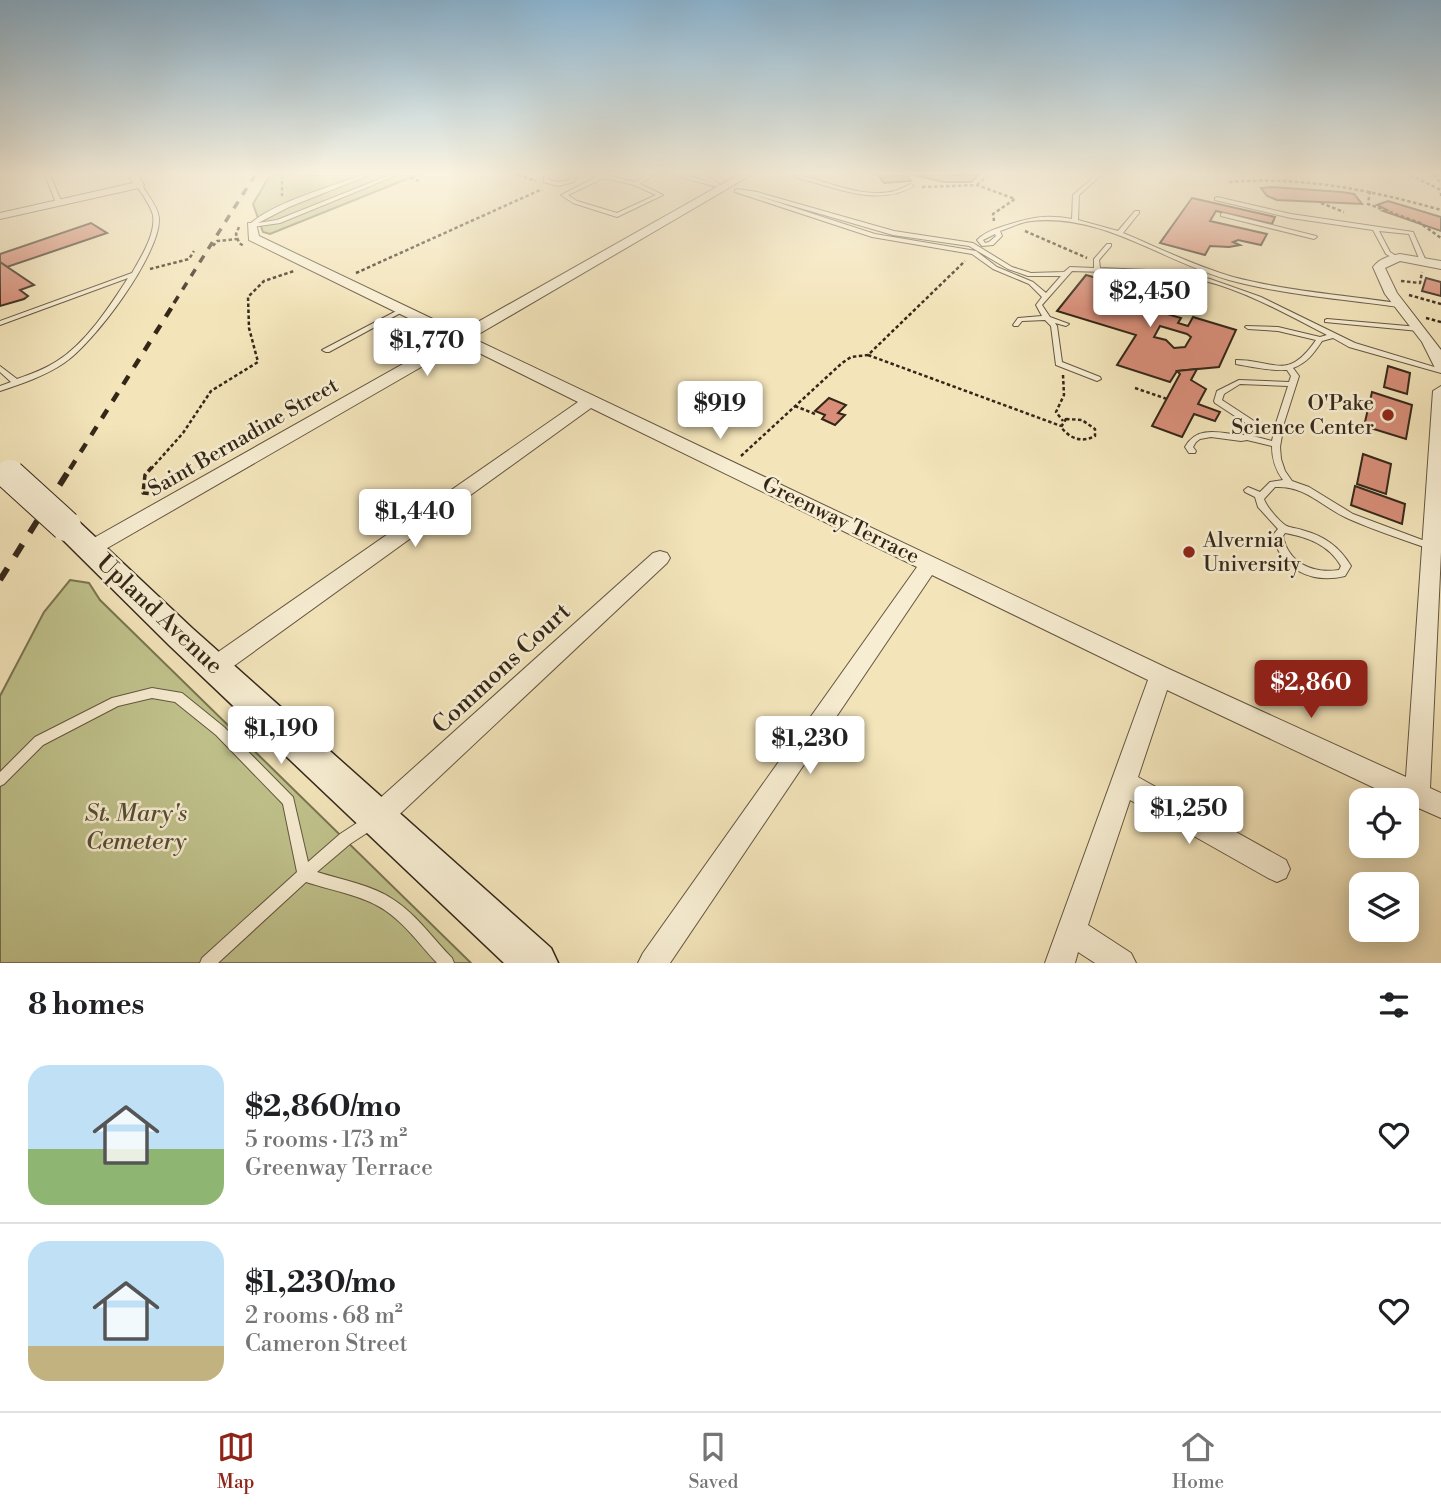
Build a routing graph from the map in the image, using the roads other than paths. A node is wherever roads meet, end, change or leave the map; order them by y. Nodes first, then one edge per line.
1 (156, 220) edge
2 (256, 220) edge
3 (283, 220) edge
4 (670, 220) edge
5 (824, 220) edge
6 (848, 220) edge
7 (1131, 220) edge
8 (1243, 220) edge
9 (1289, 220) edge
10 (1316, 220) edge
11 (1075, 221) joint
12 (252, 225) junction
13 (1375, 229) junction
14 (1284, 230) junction
15 (1119, 234) junction
16 (1314, 237) dead end
17 (1109, 245) dead end
18 (982, 246) junction
19 (974, 252) junction
20 (1398, 259) junction
21 (1423, 261) junction
22 (1096, 264) junction
23 (1441, 265) edge
24 (136, 272) junction
25 (1066, 274) junction
26 (1028, 277) junction
27 (1045, 298) junction
28 (1398, 305) junction
29 (404, 309) junction
30 (1047, 318) junction
31 (1327, 321) dead end
32 (0, 323) edge
33 (1066, 324) dead end
34 (1016, 325) dead end
35 (1248, 327) dead end
36 (1419, 329) junction
37 (1334, 336) junction
38 (462, 338) junction
39 (1320, 339) junction
40 (326, 350) dead end
41 (1239, 362) dead end
42 (0, 368) edge
43 (1290, 368) junction
44 (1441, 369) edge
45 (1097, 379) dead end
46 (16, 382) junction
47 (1292, 384) junction
48 (0, 389) edge
49 (1441, 391) edge
50 (591, 400) junction
51 (1247, 437) junction
52 (1274, 444) junction
53 (1192, 451) dead end
54 (1438, 466) edge
55 (3, 474) edge
56 (1289, 483) junction
57 (1248, 490) dead end
58 (1261, 496) junction
59 (1283, 529) junction
60 (78, 538) junction
61 (1434, 538) edge
62 (660, 558) dead end
63 (930, 563) junction
64 (216, 666) junction
65 (1161, 676) junction
66 (0, 780) edge
67 (1124, 783) junction
68 (1404, 788) edge
69 (1417, 788) edge
70 (1419, 795) edge
71 (1441, 806) edge
72 (378, 817) junction
73 (1277, 869) dead end
74 (304, 875) junction
75 (1072, 931) junction
76 (207, 963) edge
77 (447, 963) edge
78 (536, 963) edge
79 (653, 963) edge
80 (1060, 963) edge
81 (1121, 963) edge

1 - 24 lane
2 - 12 lane
3 - 12 lane
4 - 38 street, Saint Bernadine Street
5 - 19 lane
6 - 18 lane
7 - 15 lane
8 - 14 lane
9 - 14 lane
10 - 13 lane
11 - 15 lane
11 - 18 lane
12 - 29 street, Greenway Terrace
13 - 20 lane
13 - 21 lane
14 - 16 lane
15 - 28 lane
17 - 22 lane
18 - 19 lane
18 - 26 lane
19 - 26 lane
20 - 21 street
20 - 28 street
21 - 23 street
22 - 25 lane
22 - 37 lane
24 - 32 lane
24 - 46 lane
25 - 26 lane
25 - 27 lane
26 - 27 lane
27 - 30 lane
28 - 36 street
29 - 38 street, Greenway Terrace
29 - 40 lane
30 - 33 lane
30 - 34 lane
30 - 45 lane
31 - 36 lane
35 - 39 lane
36 - 44 street
37 - 39 lane
37 - 44 lane
38 - 50 street, Greenway Terrace
38 - 60 street, Saint Bernadine Street
39 - 43 lane
41 - 43 lane
42 - 46 lane
43 - 47 lane
46 - 48 lane
47 - 51 lane
47 - 52 lane
49 - 54 street
50 - 63 street, Greenway Terrace
50 - 64 street
51 - 52 lane
51 - 53 lane
52 - 56 lane
54 - 61 street
55 - 60 street, Upland Avenue, bridge
56 - 58 lane
56 - 61 lane
57 - 58 lane
58 - 59 lane
59 - 59 lane
60 - 64 street, Upland Avenue
61 - 69 street
62 - 72 street, Commons Court
63 - 65 street, Greenway Terrace
63 - 79 street
64 - 72 street, Upland Avenue
65 - 67 street
65 - 68 street, Greenway Terrace
66 - 74 lane
67 - 73 street
67 - 75 street
70 - 71 street, Greenway Terrace
72 - 74 lane
72 - 78 street, Upland Avenue
74 - 76 lane
74 - 77 lane
75 - 80 street
75 - 81 street

